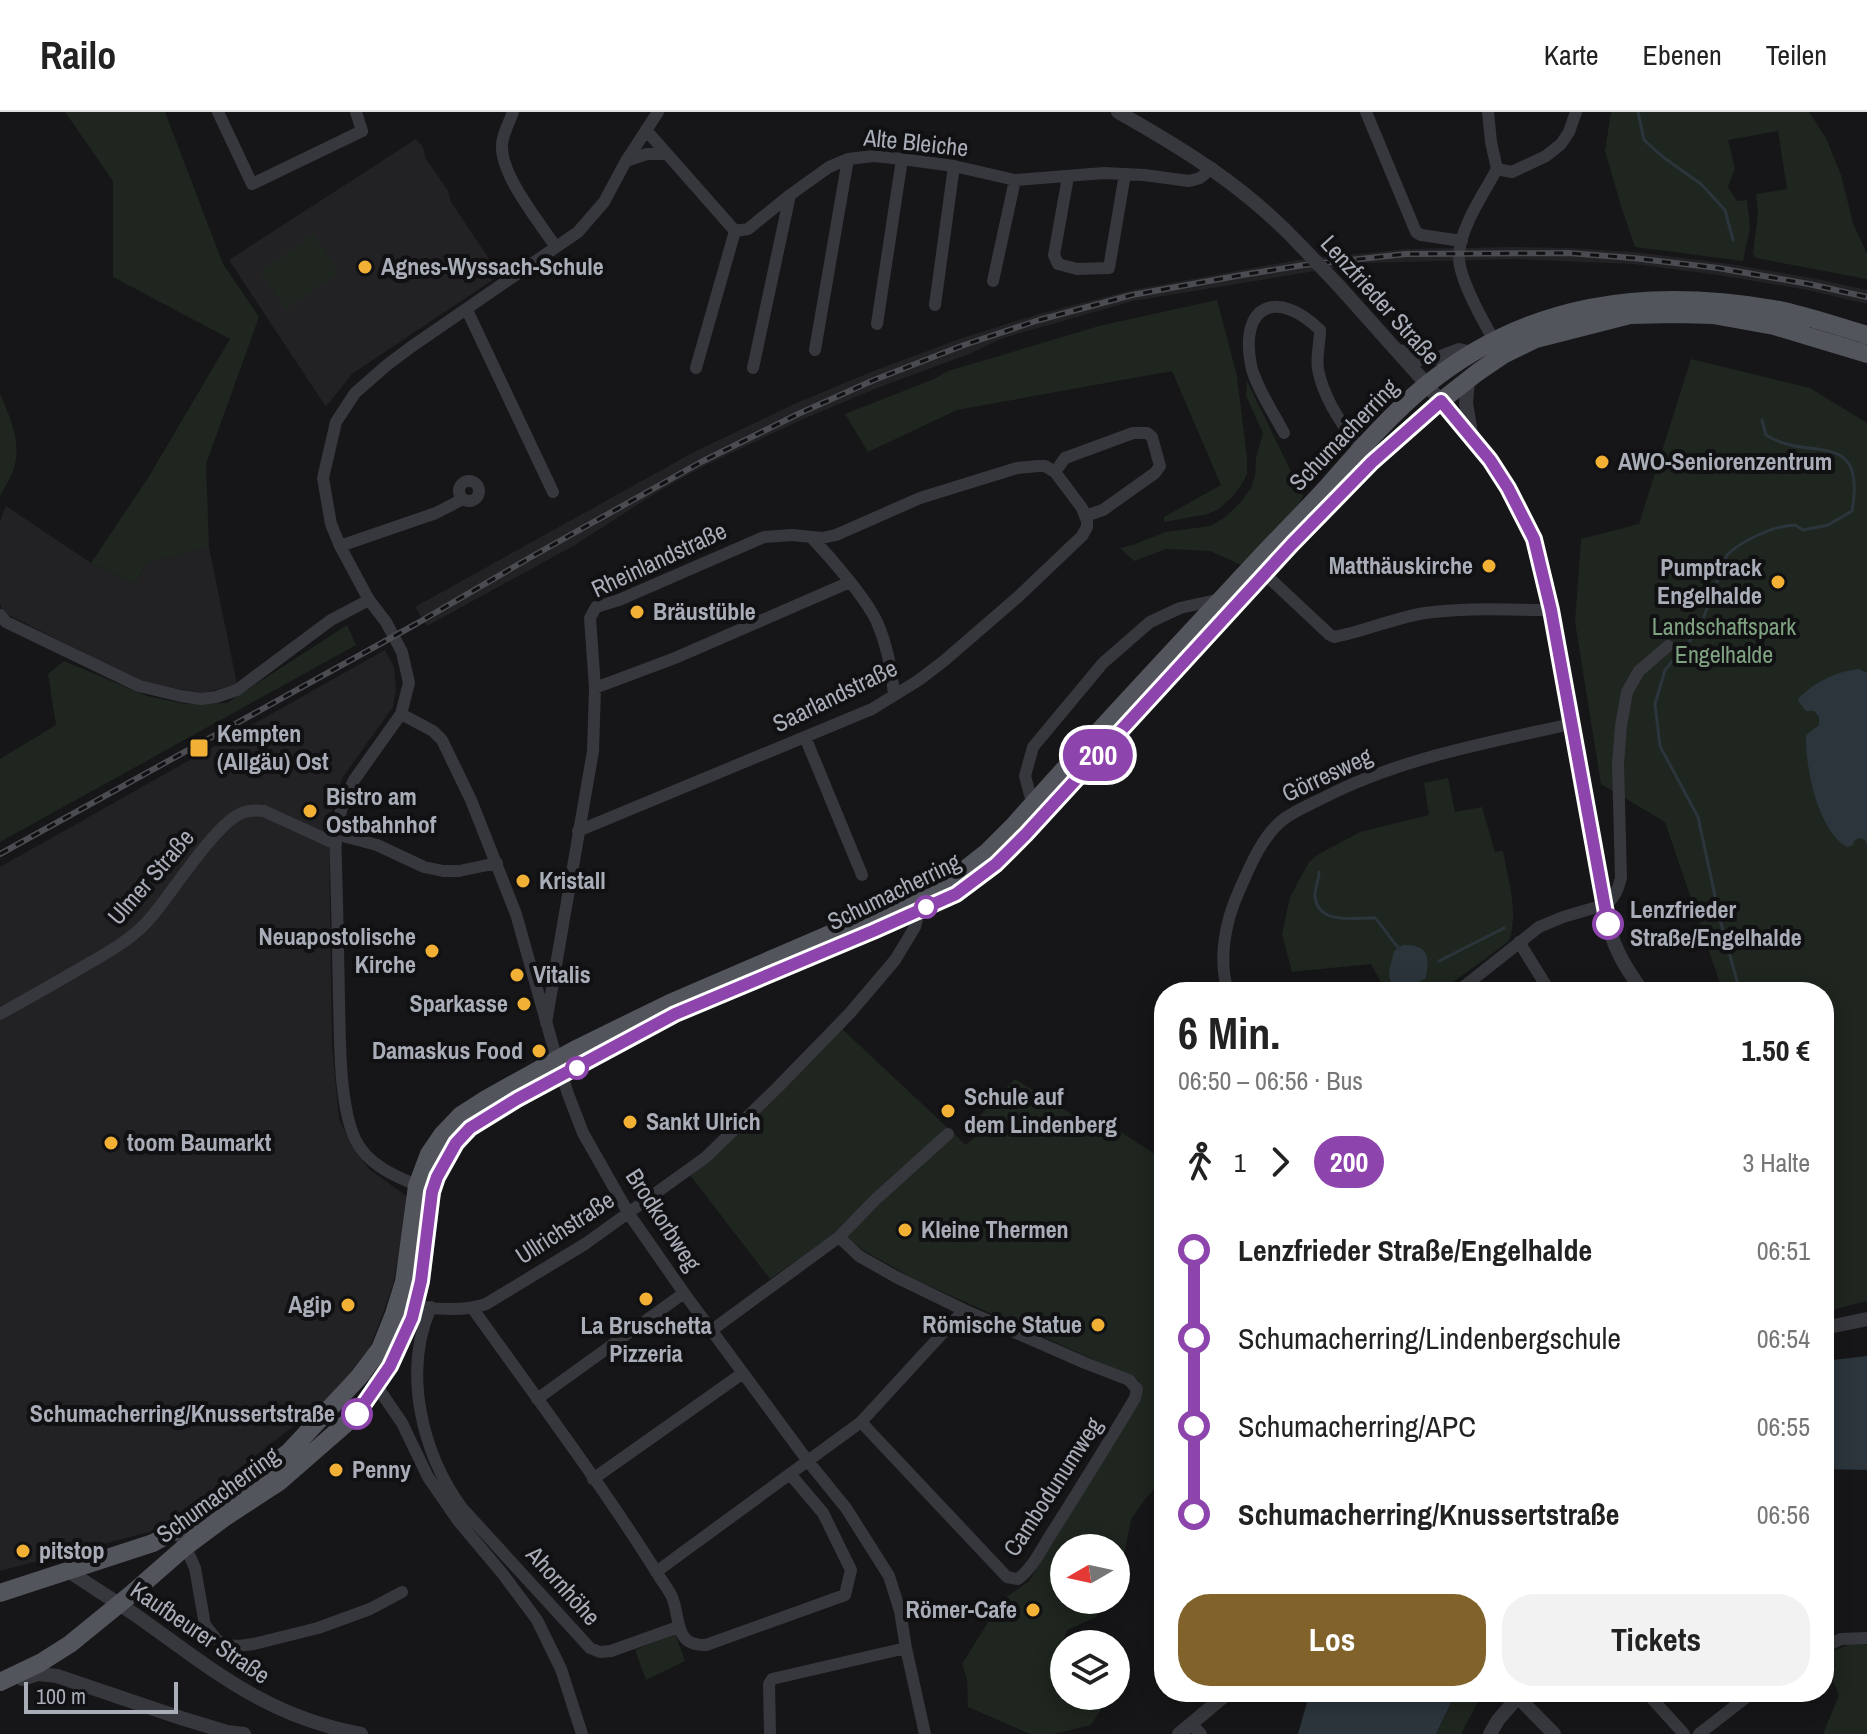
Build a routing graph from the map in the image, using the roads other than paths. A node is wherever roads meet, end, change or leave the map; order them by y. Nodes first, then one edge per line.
1 (218, 112) edge
2 (356, 112) edge
3 (513, 112) edge
4 (658, 112) edge
5 (1118, 112) edge
6 (1366, 112) edge
7 (1488, 112) edge
8 (1576, 112) edge
9 (646, 130) junction
10 (667, 154) junction
11 (848, 159) junction
12 (902, 159) junction
13 (626, 161) junction
14 (954, 166) junction
15 (1212, 168) junction
16 (1497, 169) junction
17 (1125, 174) junction
18 (1068, 177) junction
19 (1015, 180) junction
20 (790, 195) junction
21 (735, 231) junction
22 (1462, 241) junction
23 (556, 247) junction
24 (993, 281) dead end
25 (935, 305) dead end
26 (467, 310) junction
27 (877, 324) dead end
28 (1867, 335) edge
29 (1499, 348) junction
30 (815, 350) dead end
31 (1396, 350) junction
32 (1472, 353) junction
33 (1867, 354) edge
34 (696, 368) dead end
35 (753, 368) dead end
36 (1468, 380) junction
37 (1427, 385) junction
38 (1441, 401) junction
39 (1284, 433) dead end
40 (1472, 437) junction
41 (1361, 449) junction
42 (1050, 469) junction
43 (553, 492) dead end
44 (463, 499) dead end
45 (1085, 516) junction
46 (812, 538) junction
47 (340, 546) junction
48 (1265, 574) junction
49 (850, 582) junction
50 (1221, 599) junction
51 (369, 600) junction
52 (1551, 610) junction
53 (0, 615) edge
54 (1668, 646) dead end
55 (595, 688) junction
56 (894, 695) junction
57 (401, 714) junction
58 (1571, 724) junction
59 (805, 737) junction
60 (1035, 801) junction
61 (578, 831) junction
62 (336, 839) junction
63 (497, 863) junction
64 (862, 875) dead end
65 (1604, 905) junction
66 (919, 911) junction
67 (890, 917) junction
68 (1519, 942) junction
69 (1226, 982) edge
70 (1469, 982) edge
71 (1544, 982) edge
72 (1636, 982) edge
73 (0, 1014) edge
74 (546, 1023) junction
75 (559, 1067) junction
76 (948, 1134) dead end
77 (424, 1189) junction
78 (629, 1214) junction
79 (839, 1237) junction
80 (684, 1293) junction
81 (415, 1305) junction
82 (473, 1309) junction
83 (964, 1310) junction
84 (1867, 1319) edge
85 (1834, 1326) edge
86 (712, 1330) junction
87 (743, 1373) junction
88 (371, 1378) junction
89 (537, 1399) junction
90 (861, 1422) junction
91 (807, 1460) junction
92 (790, 1474) junction
93 (593, 1479) junction
94 (181, 1538) junction
95 (67, 1570) junction
96 (656, 1572) junction
97 (402, 1592) dead end
98 (0, 1593) edge
99 (119, 1605) junction
100 (678, 1627) junction
101 (1867, 1638) edge
102 (1834, 1642) edge
103 (906, 1648) junction
104 (3, 1681) edge
105 (1220, 1702) edge
106 (1513, 1702) edge
107 (1525, 1702) edge
108 (1655, 1702) edge
109 (1730, 1702) edge
110 (1196, 1729) edge
111 (1546, 1732) edge
112 (244, 1734) edge
113 (361, 1734) edge
114 (582, 1734) edge
115 (770, 1734) edge
116 (925, 1734) edge
117 (1179, 1734) edge
118 (1490, 1734) edge
119 (1684, 1734) edge
120 (1699, 1734) edge

1 - 2 street
3 - 23 street
4 - 9 street
5 - 15 street, Lenzfrieder Straße
6 - 22 street
7 - 16 street
8 - 16 street
9 - 10 street
9 - 13 street
10 - 13 street
10 - 21 street
11 - 12 street, Alte Bleiche
11 - 20 street, Alte Bleiche
11 - 30 street
12 - 14 street, Alte Bleiche
12 - 27 street
13 - 23 street
14 - 19 street, Alte Bleiche
14 - 25 street
15 - 17 street, Alte Bleiche
15 - 31 street, Lenzfrieder Straße, bridge
16 - 22 street
17 - 18 street, Alte Bleiche
17 - 18 street
18 - 19 street, Alte Bleiche
19 - 24 street
20 - 21 street, Alte Bleiche
20 - 35 street
21 - 34 street
22 - 29 street
23 - 26 street
26 - 43 street
26 - 47 street
28 - 29 main road, Schumacherring
29 - 32 main road, Schumacherring
29 - 33 main road, Schumacherring
29 - 36 main road, Schumacherring
31 - 32 street
31 - 37 street, Lenzfrieder Straße
32 - 37 main road, Schumacherring
36 - 38 main road, Schumacherring
36 - 40 street
37 - 38 street, Lenzfrieder Straße
37 - 41 main road, Schumacherring
38 - 40 street, Lenzfrieder Straße
38 - 48 main road, Schumacherring
39 - 41 street
40 - 52 street, Lenzfrieder Straße
41 - 50 main road, Schumacherring
42 - 45 street
42 - 45 street
42 - 46 street, Rheinlandstraße
44 - 47 street
45 - 56 street, Saarlandstraße
46 - 49 street
46 - 55 street, Rheinlandstraße
47 - 51 street
48 - 52 street
48 - 66 main road, Schumacherring
49 - 55 street
49 - 56 street
50 - 60 main road, Schumacherring
50 - 60 street
51 - 53 street
51 - 57 street
52 - 58 street, Lenzfrieder Straße
54 - 65 street
55 - 61 street, Rheinlandstraße
56 - 59 street, Saarlandstraße
57 - 62 street
57 - 63 street, Brodkorbweg
58 - 65 street, Lenzfrieder Straße
58 - 69 street, Görresweg
59 - 61 street, Saarlandstraße
59 - 64 street
60 - 67 main road, Schumacherring
61 - 74 street, Rheinlandstraße
62 - 63 street, Ulmer Straße
62 - 73 street, Ulmer Straße
62 - 77 street
63 - 74 street, Brodkorbweg
65 - 68 street
65 - 72 street, Lenzfrieder Straße
66 - 67 main road, Schumacherring
66 - 78 street, Ullrichstraße
67 - 75 main road, Schumacherring
68 - 70 street
68 - 71 street
74 - 75 street, Brodkorbweg
75 - 77 main road, Schumacherring
75 - 78 street, Brodkorbweg
76 - 79 street
77 - 81 main road, Schumacherring
78 - 80 street, Brodkorbweg
78 - 82 street, Ullrichstraße
79 - 83 street
79 - 86 street
80 - 86 street, Brodkorbweg
80 - 89 street
81 - 82 street
81 - 88 main road, Schumacherring
81 - 100 street, Ahornhöhe
82 - 89 street
83 - 90 street
83 - 90 street, Cambodunumweg
84 - 85 street
86 - 87 street, Brodkorbweg
87 - 91 street, Brodkorbweg
87 - 93 street
88 - 94 main road, Schumacherring
88 - 114 street
89 - 93 street
90 - 91 street
91 - 92 street
91 - 103 street, Brodkorbweg
92 - 96 street
92 - 100 street
93 - 96 street
94 - 95 main road, Schumacherring
94 - 97 street
94 - 99 main road, Schumacherring
95 - 98 main road, Schumacherring
95 - 99 street, Kaufbeurer Straße
96 - 100 street
99 - 104 main road, Schumacherring
99 - 113 street, Kaufbeurer Straße
101 - 102 street
103 - 115 street
103 - 116 street, Brodkorbweg
104 - 112 street
105 - 110 street
106 - 118 street
107 - 111 street
108 - 119 street
109 - 120 street
110 - 117 street

